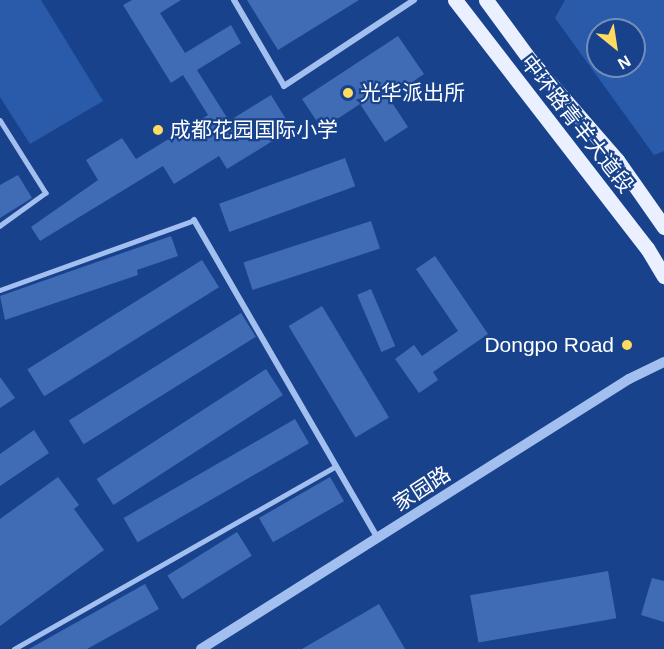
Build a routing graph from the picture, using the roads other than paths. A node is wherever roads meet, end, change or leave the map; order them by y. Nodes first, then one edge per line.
1 (234, 0) edge
2 (414, 0) edge
3 (455, 0) edge
4 (486, 0) edge
5 (0, 120) edge
6 (195, 220) joint
7 (0, 226) edge
8 (664, 227) edge
9 (664, 276) edge
10 (0, 290) edge
11 (664, 362) edge
12 (336, 466) junction
13 (379, 540) junction
14 (14, 649) edge
15 (201, 649) edge

1 - 2 street
3 - 9 main road, 中环路青羊大道段
4 - 8 main road, 中环路青羊大道段
5 - 7 lane
6 - 10 lane
6 - 12 street
11 - 13 street, 家园路
12 - 13 street
12 - 14 lane
13 - 15 street, 家园路

